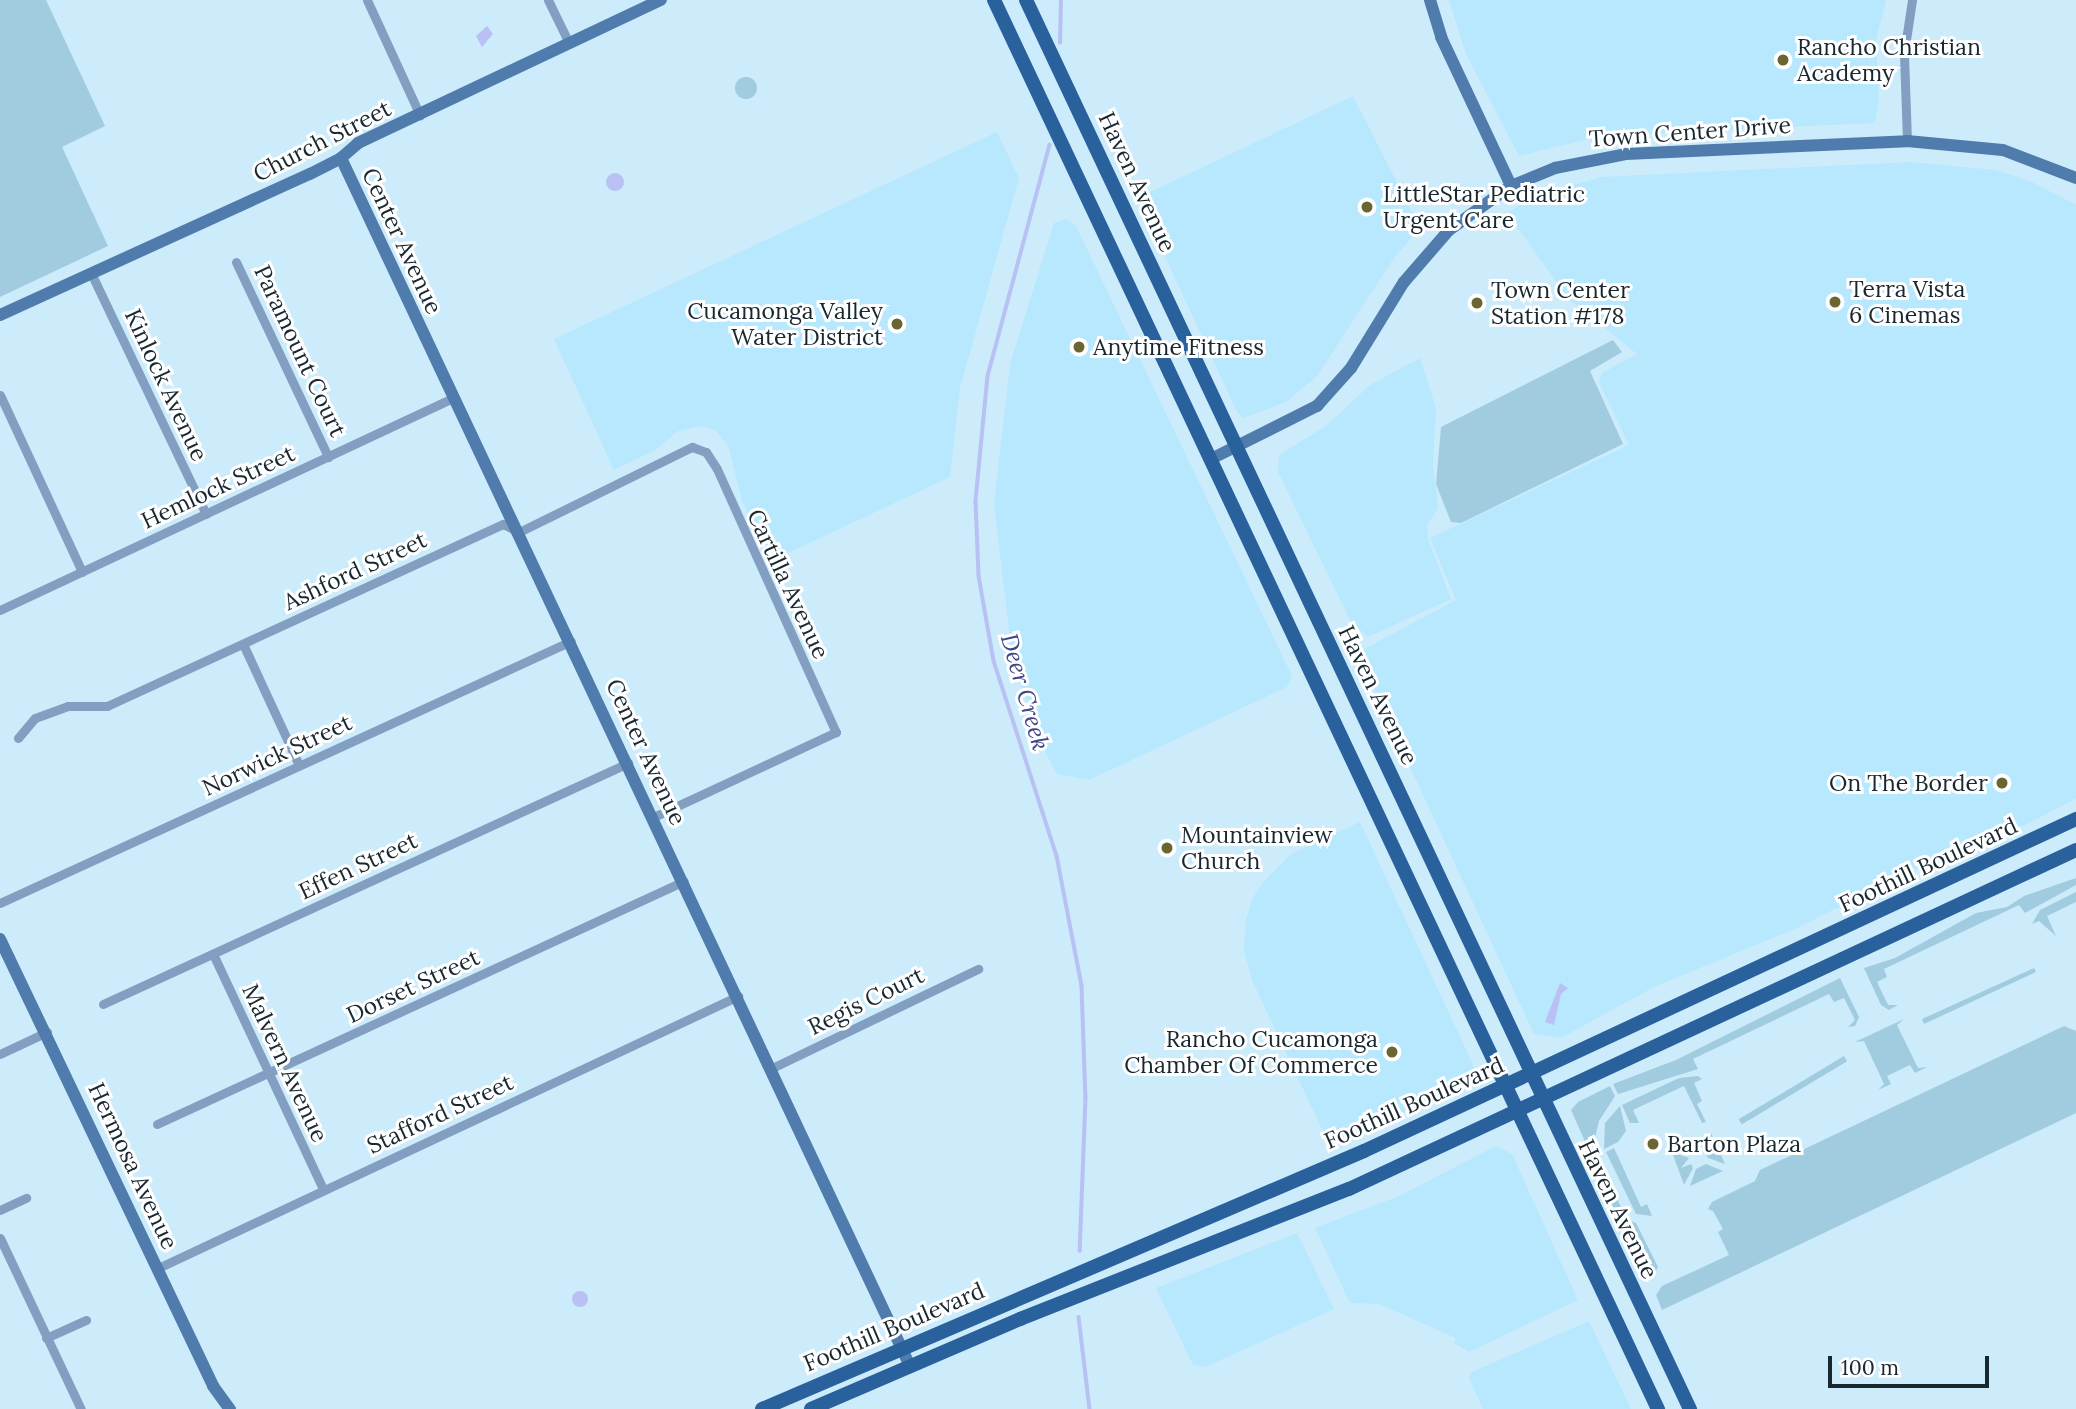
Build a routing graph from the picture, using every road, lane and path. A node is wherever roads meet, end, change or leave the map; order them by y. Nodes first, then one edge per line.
1 (367, 0) edge
2 (548, 0) edge
3 (661, 0) edge
4 (995, 0) edge
5 (1026, 0) edge
6 (1430, 0) edge
7 (1912, 0) edge
8 (569, 43) junction
9 (421, 115) junction
10 (1907, 141) junction
11 (341, 159) junction
12 (2076, 178) edge
13 (1511, 186) junction
14 (236, 262) dead end
15 (91, 274) junction
16 (0, 314) edge
17 (0, 395) edge
18 (452, 398) junction
19 (1239, 446) junction
20 (706, 452) joint
21 (328, 457) junction
22 (1211, 459) junction
23 (206, 513) junction
24 (519, 532) junction
25 (82, 572) junction
26 (0, 610) edge
27 (570, 641) junction
28 (243, 644) junction
29 (18, 738) dead end
30 (628, 763) junction
31 (299, 765) junction
32 (654, 817) junction
33 (2076, 819) edge
34 (2076, 850) edge
35 (684, 881) junction
36 (0, 903) edge
37 (0, 939) edge
38 (213, 954) junction
39 (978, 969) dead end
40 (738, 996) junction
41 (103, 1004) dead end
42 (47, 1032) junction
43 (0, 1054) edge
44 (772, 1068) junction
45 (269, 1074) junction
46 (1532, 1075) junction
47 (1507, 1087) junction
48 (1541, 1100) junction
49 (1516, 1110) junction
50 (157, 1124) dead end
51 (323, 1189) junction
52 (26, 1198) dead end
53 (0, 1210) edge
54 (0, 1238) edge
55 (158, 1268) junction
56 (86, 1320) dead end
57 (46, 1338) junction
58 (901, 1348) junction
59 (909, 1366) junction
60 (81, 1409) edge
61 (230, 1409) edge
62 (762, 1409) edge
63 (811, 1409) edge
64 (1658, 1409) edge
65 (1689, 1409) edge

1 - 9 street
2 - 8 street
3 - 8 street, Church Street
4 - 22 main road
5 - 19 main road, Haven Avenue
6 - 13 street
7 - 10 street
8 - 9 street, Church Street
9 - 11 street, Church Street
10 - 12 street, Town Center Drive
10 - 13 street, Town Center Drive
11 - 15 street, Church Street
11 - 18 street, Center Avenue
13 - 19 street, Town Center Drive
14 - 21 street, Paramount Court
15 - 16 street, Church Street
15 - 23 street, Kinlock Avenue
17 - 25 street
18 - 21 street, Hemlock Street
18 - 24 street, Center Avenue
19 - 22 street, Town Center Drive
19 - 46 main road, Haven Avenue
20 - 24 street, Ashford Street
20 - 32 street, Cartilla Avenue
21 - 23 street, Hemlock Street
22 - 47 main road
23 - 25 street, Hemlock Street
24 - 27 street, Center Avenue
24 - 28 street, Ashford Street
25 - 26 street, Hemlock Street
27 - 30 street, Center Avenue
27 - 31 street, Norwick Street
28 - 29 street, Ashford Street
28 - 31 street
30 - 32 street, Center Avenue
30 - 38 street, Effen Street
31 - 36 street, Norwick Street
32 - 35 street, Center Avenue
33 - 46 main road, Foothill Boulevard
34 - 48 main road, Foothill Boulevard
35 - 40 street, Center Avenue
35 - 45 street, Dorset Street
37 - 42 street, Hermosa Avenue
38 - 41 street, Effen Street
38 - 45 street, Malvern Avenue
39 - 44 street, Regis Court
40 - 44 street, Center Avenue
40 - 51 street, Stafford Street
42 - 43 street
42 - 55 street, Hermosa Avenue
44 - 58 street, Center Avenue
45 - 50 street, Dorset Street
45 - 51 street, Malvern Avenue
46 - 47 main road, Foothill Boulevard
46 - 48 main road, Haven Avenue
47 - 49 main road
47 - 58 main road, Foothill Boulevard
48 - 49 main road, Foothill Boulevard
48 - 65 main road, Haven Avenue
49 - 59 main road, Foothill Boulevard
49 - 64 main road
51 - 55 street, Stafford Street
52 - 53 street
54 - 57 street
55 - 61 street, Hermosa Avenue
56 - 57 street
57 - 60 street
58 - 59 street, Center Avenue
58 - 62 main road, Foothill Boulevard
59 - 63 main road, Foothill Boulevard

